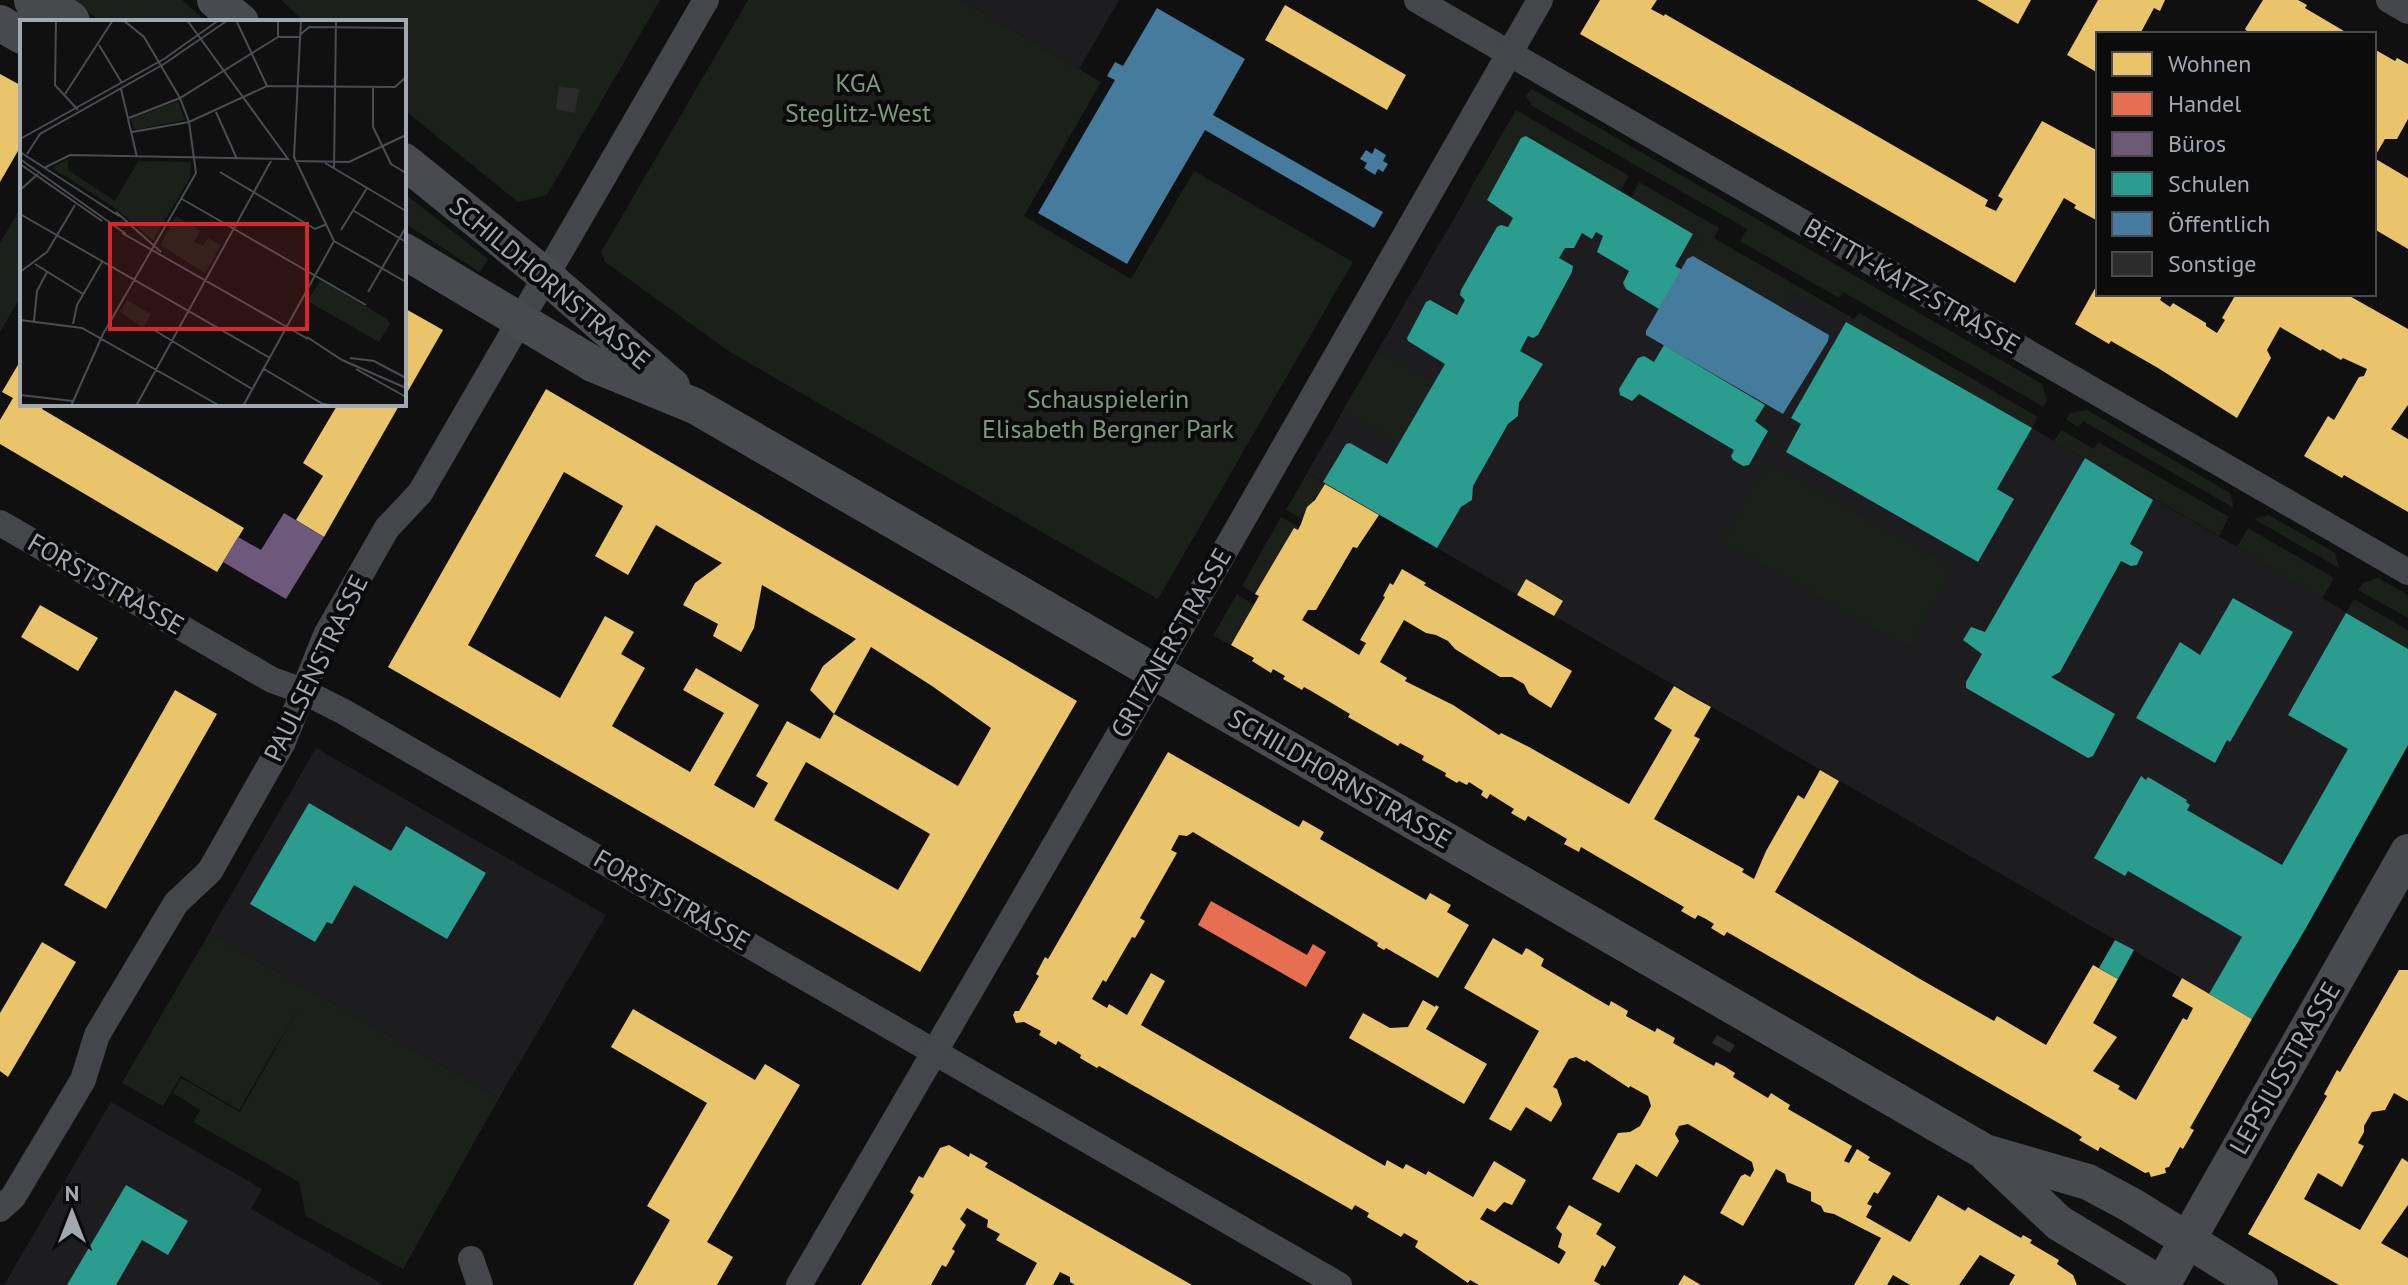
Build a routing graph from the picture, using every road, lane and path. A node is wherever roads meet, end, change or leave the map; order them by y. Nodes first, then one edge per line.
1 (36, 0) edge
2 (215, 0) edge
3 (706, 0) edge
4 (1417, 0) edge
5 (1540, 0) edge
6 (2389, 0) edge
7 (2408, 11) edge
8 (65, 20) edge
9 (239, 20) edge
10 (0, 23) edge
11 (20, 35) edge
12 (1510, 54) junction
13 (406, 163) edge
14 (406, 252) edge
15 (547, 277) junction
16 (521, 322) junction
17 (695, 406) junction
18 (0, 523) edge
19 (2408, 572) edge
20 (1155, 673) junction
21 (303, 691) junction
22 (2408, 852) edge
23 (936, 1051) junction
24 (1985, 1152) junction
25 (0, 1209) edge
26 (2188, 1241) junction
27 (471, 1259) dead end
28 (480, 1285) edge
29 (799, 1285) edge
30 (1339, 1285) edge
31 (2162, 1285) edge
32 (2260, 1285) edge

1 - 8 highway
2 - 9 main road
3 - 15 street, PAULSENSTRASSE
4 - 12 street, BETTY-KATZ-STRASSE
5 - 12 street, GRITZNERSTRASSE
6 - 7 street
10 - 11 main road
12 - 19 street, BETTY-KATZ-STRASSE
12 - 20 street, GRITZNERSTRASSE
13 - 15 main road, SCHILDHORNSTRASSE
14 - 16 main road, SCHILDHORNSTRASSE
15 - 16 street, PAULSENSTRASSE
15 - 17 main road, SCHILDHORNSTRASSE
16 - 17 main road, SCHILDHORNSTRASSE
16 - 21 street, PAULSENSTRASSE
17 - 20 main road, SCHILDHORNSTRASSE
18 - 21 street, FORSTSTRASSE
20 - 23 street, GRITZNERSTRASSE
20 - 24 main road, SCHILDHORNSTRASSE
21 - 23 street, FORSTSTRASSE
21 - 25 street, PAULSENSTRASSE
22 - 26 main road, LEPSIUSSTRASSE
23 - 29 street, GRITZNERSTRASSE
23 - 30 street, FORSTSTRASSE
24 - 26 main road, SCHILDHORNSTRASSE
24 - 31 main road, SCHILDHORNSTRASSE
26 - 31 main road, LEPSIUSSTRASSE
26 - 32 main road, SCHILDHORNSTRASSE
27 - 28 street

